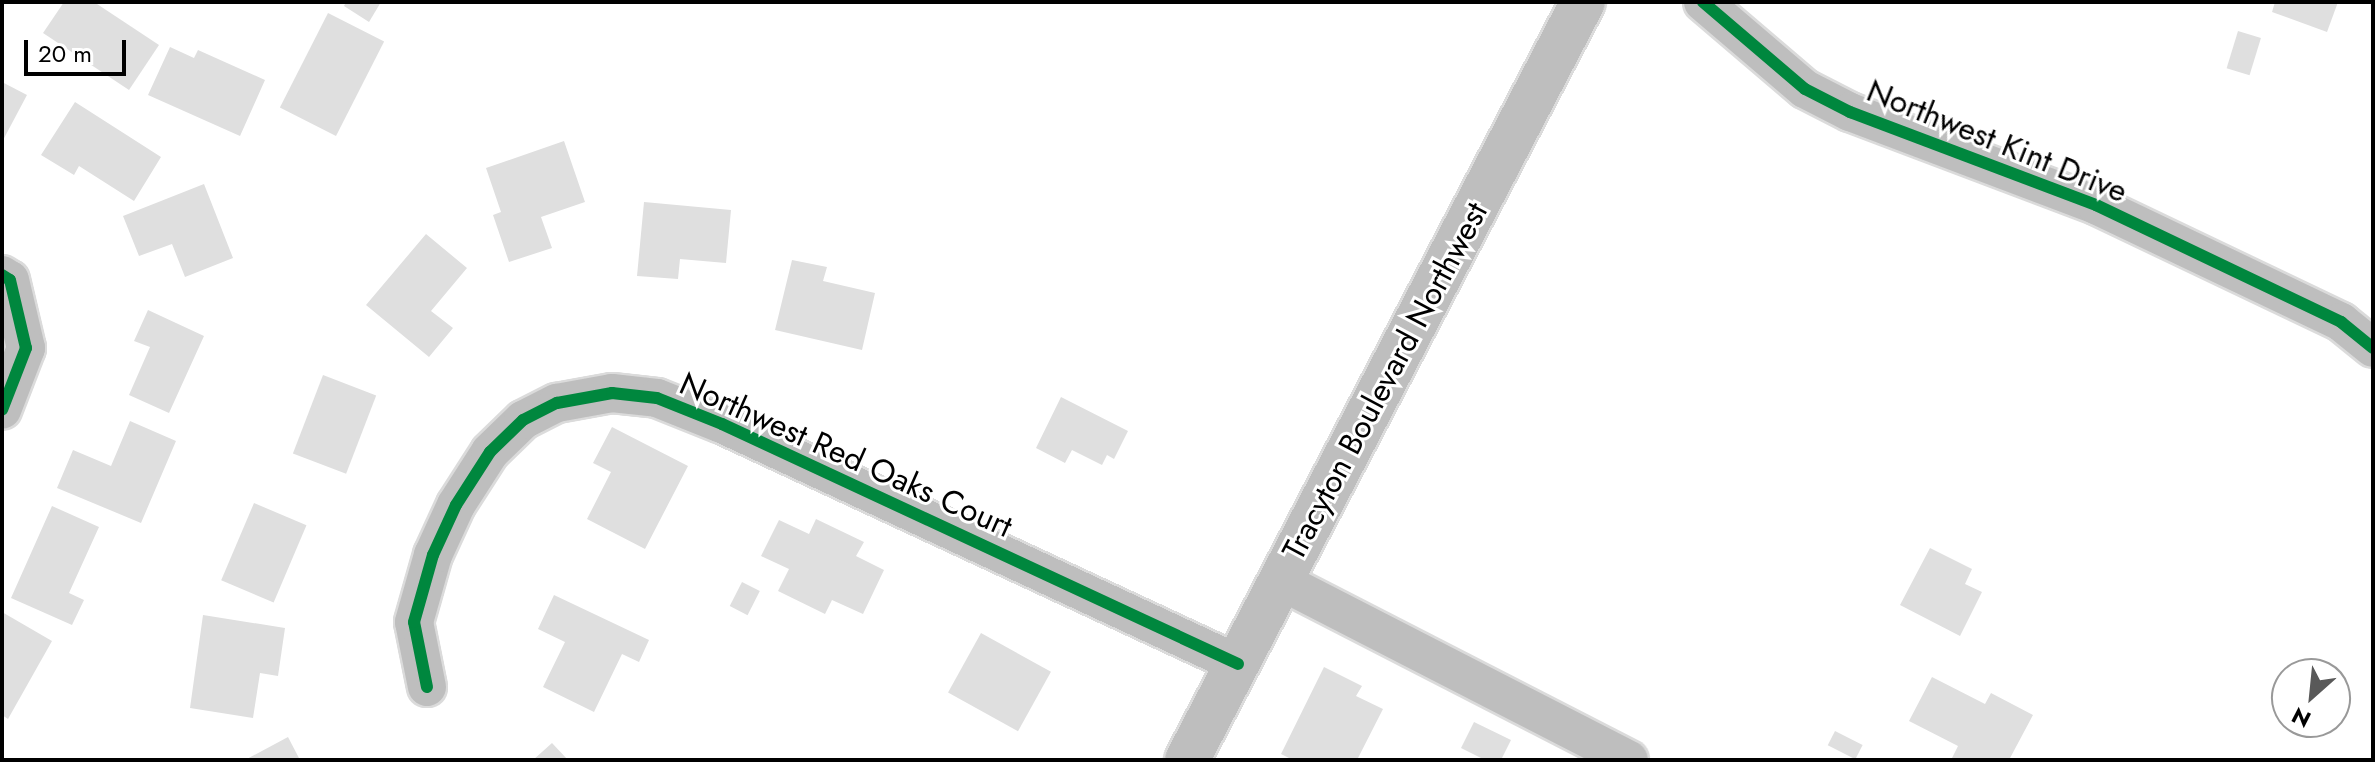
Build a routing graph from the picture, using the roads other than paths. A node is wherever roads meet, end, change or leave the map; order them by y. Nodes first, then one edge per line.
1 (1583, 2) edge
2 (1703, 2) edge
3 (2, 275) edge
4 (2373, 348) edge
5 (2, 410) edge
6 (1281, 581) junction
7 (1238, 664) junction
8 (427, 687) dead end
9 (1187, 760) edge
10 (1629, 760) edge

1 - 6 main road, Tracyton Boulevard Northwest
2 - 4 street, Northwest Kint Drive
3 - 5 street
6 - 7 main road, Tracyton Boulevard Northwest
6 - 10 street
7 - 8 street, Northwest Red Oaks Court
7 - 9 main road, Tracyton Boulevard Northwest

